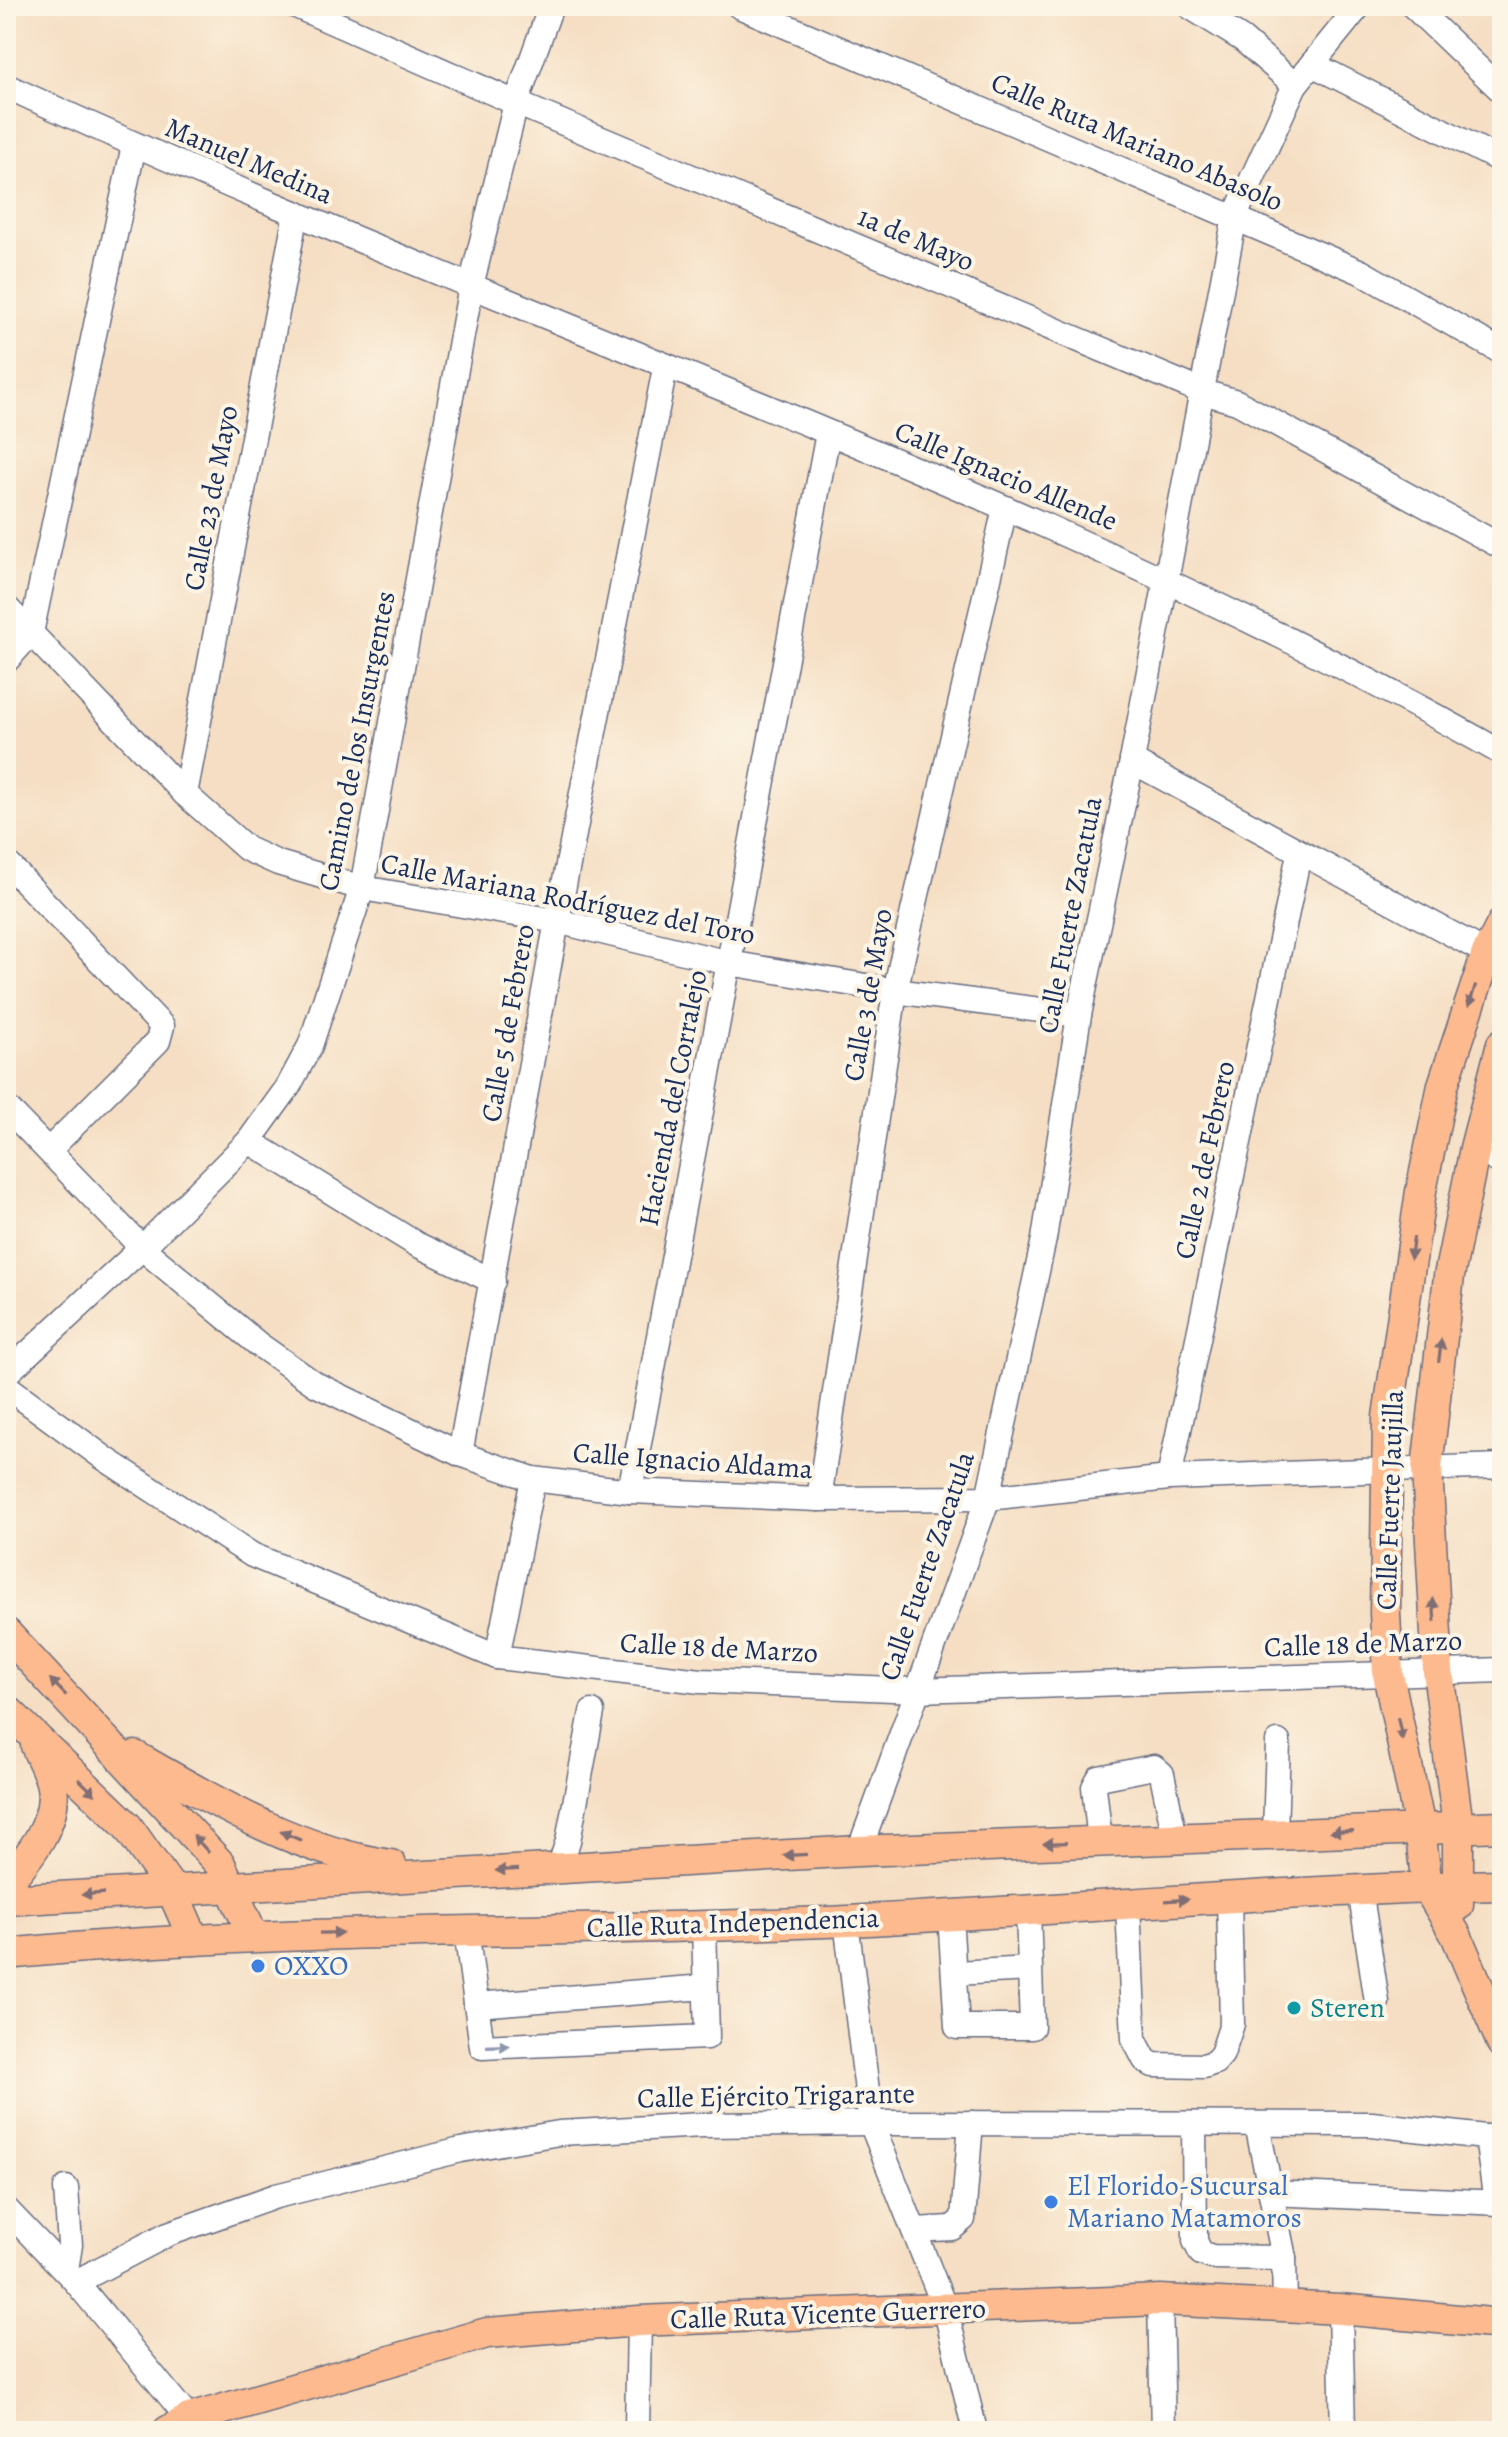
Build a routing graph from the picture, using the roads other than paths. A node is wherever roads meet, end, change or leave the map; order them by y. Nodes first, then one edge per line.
1 (296, 6) edge
2 (551, 6) edge
3 (739, 6) edge
4 (1189, 6) edge
5 (1359, 6) edge
6 (1413, 6) edge
7 (1312, 64) junction
8 (1295, 85) junction
9 (6, 86) edge
10 (1502, 91) edge
11 (516, 103) junction
12 (134, 145) junction
13 (1502, 161) edge
14 (296, 213) junction
15 (1235, 216) junction
16 (471, 286) junction
17 (1502, 352) edge
18 (665, 368) junction
19 (1203, 392) junction
20 (828, 433) junction
21 (1005, 508) junction
22 (1502, 547) edge
23 (1164, 577) junction
24 (6, 607) edge
25 (31, 633) junction
26 (6, 661) edge
27 (1502, 753) edge
28 (1132, 761) junction
29 (185, 794) junction
30 (1299, 854) junction
31 (6, 862) edge
32 (362, 888) junction
33 (557, 921) junction
34 (1502, 924) edge
35 (1487, 953) junction
36 (729, 963) junction
37 (895, 991) junction
38 (1079, 1015) junction
39 (1502, 1044) edge
40 (6, 1107) edge
41 (249, 1141) junction
42 (1475, 1148) junction
43 (49, 1150) junction
44 (1502, 1163) edge
45 (142, 1248) junction
46 (493, 1281) junction
47 (6, 1374) edge
48 (6, 1386) edge
49 (460, 1454) junction
50 (1502, 1466) edge
51 (1427, 1468) junction
52 (1386, 1469) junction
53 (1169, 1478) junction
54 (533, 1479) junction
55 (630, 1491) junction
56 (988, 1498) junction
57 (819, 1499) junction
58 (6, 1633) edge
59 (497, 1657) junction
60 (1502, 1670) edge
61 (1438, 1671) junction
62 (1388, 1674) junction
63 (917, 1690) junction
64 (6, 1709) edge
65 (592, 1712) dead end
66 (30, 1733) junction
67 (110, 1742) junction
68 (1278, 1742) dead end
69 (1458, 1826) junction
70 (1502, 1826) edge
71 (1420, 1828) junction
72 (1275, 1834) junction
73 (1175, 1838) junction
74 (1100, 1841) junction
75 (859, 1851) junction
76 (559, 1868) junction
77 (448, 1874) junction
78 (6, 1884) edge
79 (231, 1885) junction
80 (1502, 1885) edge
81 (1460, 1886) junction
82 (1427, 1887) junction
83 (171, 1888) junction
84 (1360, 1889) junction
85 (1229, 1897) junction
86 (6, 1900) edge
87 (1128, 1904) junction
88 (1028, 1910) junction
89 (950, 1914) junction
90 (846, 1921) junction
91 (704, 1924) junction
92 (466, 1930) junction
93 (253, 1935) junction
94 (1456, 1935) junction
95 (194, 1940) junction
96 (6, 1954) edge
97 (1030, 1969) junction
98 (954, 1973) junction
99 (705, 1987) junction
100 (1377, 2002) dead end
101 (476, 2005) junction
102 (1501, 2036) edge
103 (871, 2123) junction
104 (971, 2123) junction
105 (1194, 2124) junction
106 (1257, 2124) junction
107 (1494, 2138) edge
108 (66, 2188) dead end
109 (1271, 2193) junction
110 (1499, 2203) edge
111 (6, 2209) edge
112 (914, 2230) junction
113 (1284, 2258) junction
114 (71, 2276) junction
115 (1160, 2300) junction
116 (1285, 2306) junction
117 (1340, 2309) junction
118 (946, 2311) junction
119 (639, 2321) junction
120 (1502, 2324) edge
121 (179, 2425) edge
122 (637, 2431) edge
123 (975, 2431) edge
124 (1163, 2431) edge
125 (1343, 2431) edge

1 - 11 street, 1a de Mayo
2 - 11 street, Camino de los Insurgentes
3 - 15 street, Calle Ruta Mariano Abasolo
4 - 8 street
5 - 7 street, Calle Fuerte Zacatula
6 - 10 street
7 - 8 street, Calle Fuerte Zacatula
7 - 13 street
8 - 15 street, Calle Fuerte Zacatula
9 - 12 street, Manuel Medina
11 - 16 street, Camino de los Insurgentes
11 - 19 street, 1a de Mayo
12 - 14 street, Manuel Medina
12 - 25 street
14 - 16 street, Manuel Medina
14 - 29 street, Calle 23 de Mayo
15 - 17 street, Calle Ruta Mariano Abasolo
15 - 19 street, Calle Fuerte Zacatula
16 - 18 street, Calle Ignacio Allende
16 - 32 street, Camino de los Insurgentes
18 - 20 street, Calle Ignacio Allende
18 - 33 street, Calle 5 de Febrero
19 - 22 street, 1a de Mayo
19 - 23 street, Calle Fuerte Zacatula
20 - 21 street, Calle Ignacio Allende
20 - 36 street, Hacienda del Corralejo
21 - 23 street, Calle Ignacio Allende
21 - 37 street, Calle 3 de Mayo
23 - 27 street, Calle Ignacio Allende
23 - 28 street, Calle Fuerte Zacatula
24 - 25 street, Calle Mariana Rodríguez del Toro
25 - 26 street
25 - 29 street, Calle Mariana Rodríguez del Toro
28 - 30 street
28 - 38 street, Calle Fuerte Zacatula
29 - 32 street, Calle Mariana Rodríguez del Toro
30 - 35 street
30 - 53 street, Calle 2 de Febrero
31 - 43 street
32 - 33 street, Calle Mariana Rodríguez del Toro
32 - 41 street, Camino de los Insurgentes
33 - 36 street, Calle Mariana Rodríguez del Toro
33 - 46 street, Calle 5 de Febrero
34 - 35 main road, Calle Fuerte Jaujilla
35 -> 52 main road, Calle Fuerte Jaujilla
36 - 37 street, Calle Mariana Rodríguez del Toro
36 - 55 street, Hacienda del Corralejo
37 - 38 street, Calle Mariana Rodríguez del Toro
37 - 57 street, Calle 3 de Mayo
38 - 56 street, Calle Fuerte Zacatula
39 - 42 main road, Calle Fuerte Jaujilla
40 - 43 street, Calle Ignacio Aldama
41 - 45 street, Camino de los Insurgentes
41 - 46 street
42 - 44 street
51 -> 42 main road, Calle Fuerte Jaujilla
43 - 45 street, Calle Ignacio Aldama
45 - 47 street, Camino de los Insurgentes
45 - 49 street, Calle Ignacio Aldama
46 - 49 street, Calle 5 de Febrero
48 - 59 street, Calle 18 de Marzo
49 - 54 street, Calle Ignacio Aldama
50 - 51 street, Calle Ignacio Aldama
51 - 52 street, Calle Ignacio Aldama
61 -> 51 main road, Calle Fuerte Jaujilla
52 - 53 street, Calle Ignacio Aldama
52 - 62 main road, Calle Fuerte Jaujilla
53 - 56 street, Calle Ignacio Aldama
54 - 55 street, Calle Ignacio Aldama
54 - 59 street
55 - 57 street, Calle Ignacio Aldama
56 - 57 street, Calle Ignacio Aldama
56 - 63 street, Calle Fuerte Zacatula
67 -> 58 main road
59 - 63 street, Calle 18 de Marzo
60 - 61 street, Calle 18 de Marzo
61 - 62 street, Calle 18 de Marzo
61 - 69 main road, Calle Fuerte Jaujilla
62 - 63 street, Calle 18 de Marzo
62 -> 71 main road, Calle Fuerte Jaujilla
63 - 75 street, Calle Fuerte Zacatula
64 - 66 main road
65 - 76 street
66 - 78 main road
66 -> 83 main road
77 -> 67 main road
79 -> 67 main road
68 - 72 street
69 - 70 main road
69 - 71 main road
69 - 81 main road, Calle Fuerte Jaujilla
71 -> 72 main road
71 - 82 main road, Calle Fuerte Jaujilla
72 - 73 main road
73 - 74 main road
73 - 74 street
74 -> 75 main road
75 -> 76 main road
76 -> 77 main road
77 - 79 main road
79 - 83 main road
79 - 93 main road
80 - 81 main road, Calle Ruta Independencia
81 - 82 main road, Calle Ruta Independencia
81 - 94 main road, Calle Fuerte Jaujilla
82 - 84 main road, Calle Ruta Independencia
82 - 94 main road, Calle Fuerte Jaujilla
83 -> 86 main road
83 - 95 main road
84 - 85 main road, Calle Ruta Independencia
84 - 100 street
87 -> 85 main road, Calle Ruta Independencia
85 - 87 street
87 - 88 main road, Calle Ruta Independencia
88 - 89 main road, Calle Ruta Independencia
88 - 97 street
89 - 90 main road, Calle Ruta Independencia
89 - 98 street
90 - 91 main road, Calle Ruta Independencia
90 - 103 street
91 - 92 main road, Calle Ruta Independencia
91 - 99 street
93 -> 92 main road, Calle Ruta Independencia
92 - 101 street
93 - 95 main road, Calle Ruta Independencia
94 - 102 main road, Calle Fuerte Jaujilla
95 - 96 main road, Calle Ruta Independencia
97 - 98 street
97 - 98 street
99 - 101 street
101 -> 99 street
103 - 104 street, Calle Ejército Trigarante
103 - 112 street
103 - 114 street, Calle Ejército Trigarante
104 - 105 street, Calle Ejército Trigarante
104 - 112 street
105 - 106 street, Calle Ejército Trigarante
105 - 113 street
106 - 107 street, Calle Ejército Trigarante
106 - 109 street
107 - 110 street
108 - 114 street
109 - 110 street
109 - 113 street
111 - 114 street
112 - 118 street
113 - 116 street
114 - 121 street
115 - 116 main road, Calle Ruta Vicente Guerrero
115 - 118 main road, Calle Ruta Vicente Guerrero
115 - 124 street
116 - 117 main road, Calle Ruta Vicente Guerrero
117 - 120 main road, Calle Ruta Vicente Guerrero
117 - 125 street
118 - 119 main road, Calle Ruta Vicente Guerrero
118 - 123 street
119 - 121 main road, Calle Ruta Vicente Guerrero
119 - 122 street

